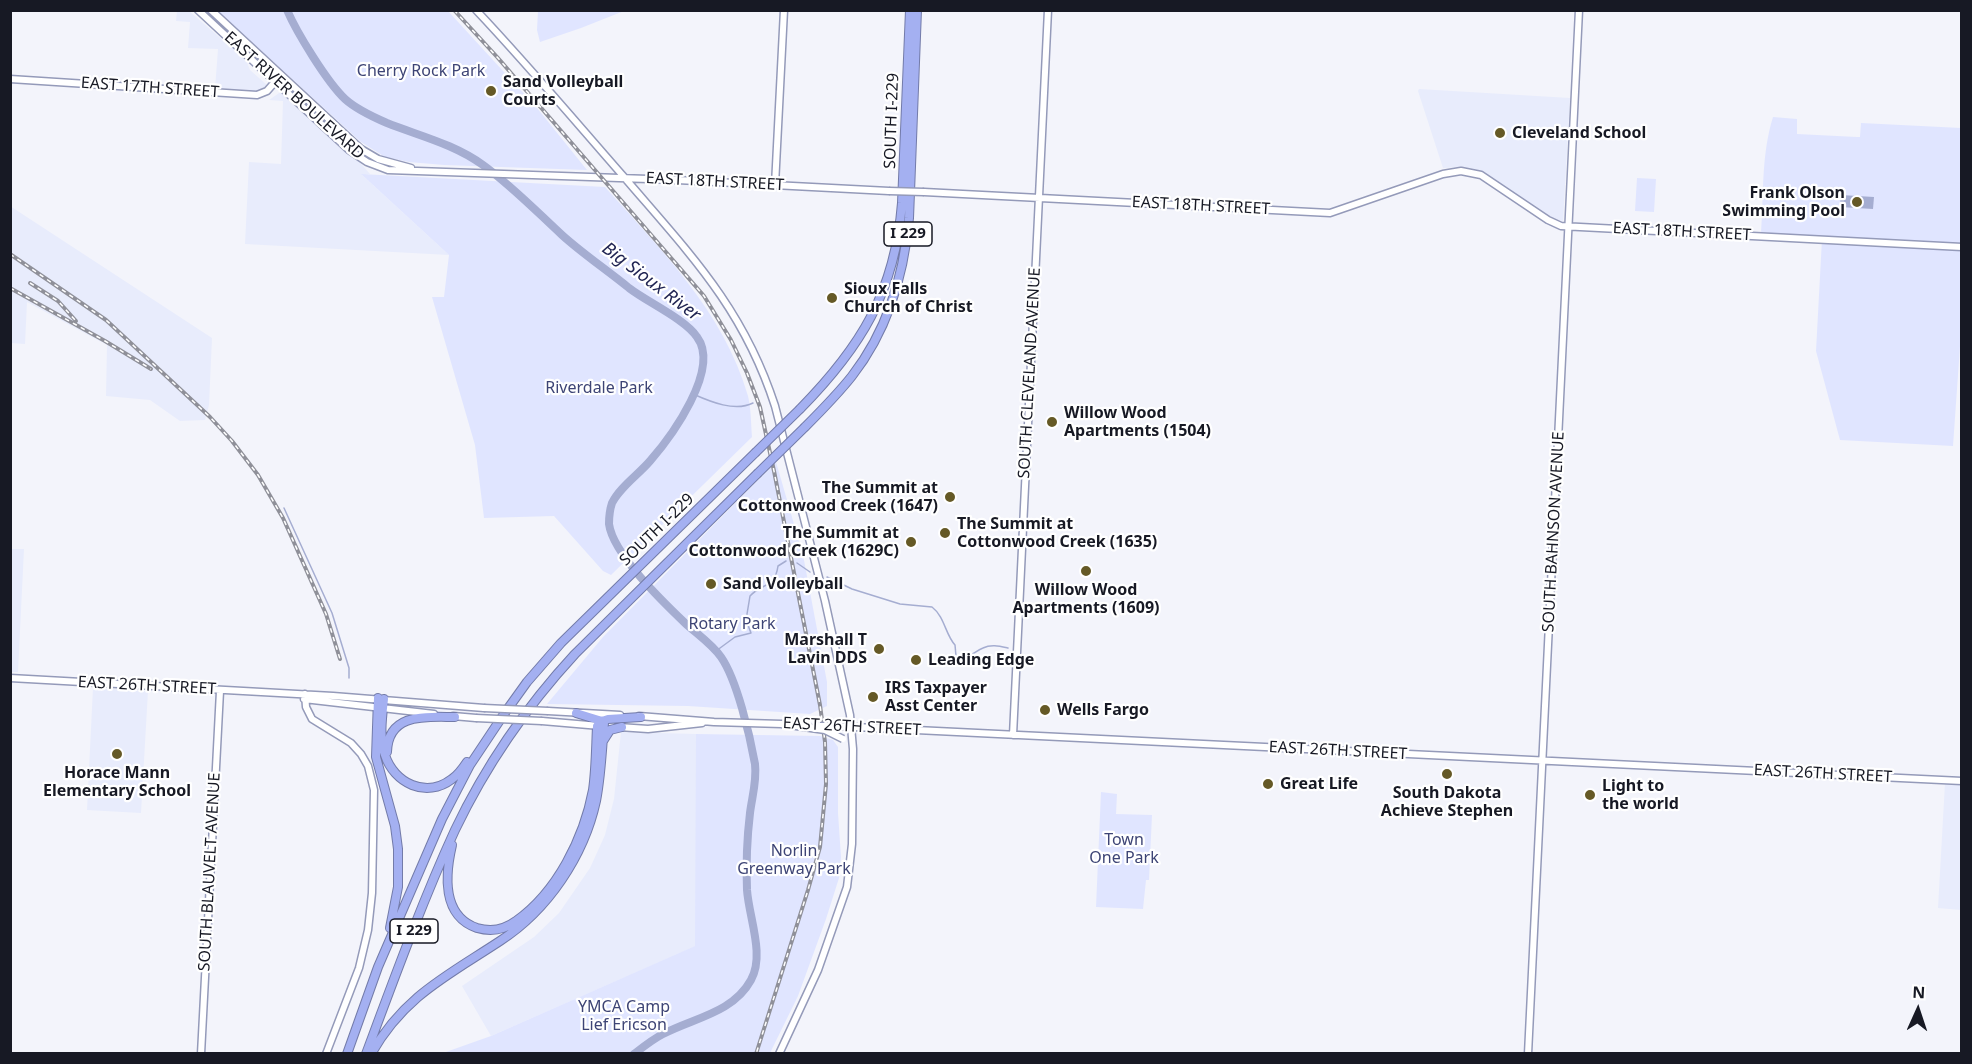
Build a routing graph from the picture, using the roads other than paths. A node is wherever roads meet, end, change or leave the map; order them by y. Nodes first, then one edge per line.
1 (198, 10) edge
2 (210, 10) edge
3 (476, 10) edge
4 (784, 10) edge
5 (910, 10) edge
6 (917, 10) edge
7 (1048, 10) edge
8 (1579, 10) edge
9 (280, 75) junction
10 (10, 79) edge
11 (275, 82) junction
12 (418, 170) junction
13 (625, 179) junction
14 (775, 185) junction
15 (1039, 198) junction
16 (1569, 226) junction
17 (1962, 247) edge
18 (10, 678) edge
19 (220, 691) junction
20 (306, 697) junction
21 (381, 699) junction
22 (380, 708) junction
23 (576, 713) junction
24 (455, 717) junction
25 (641, 717) junction
26 (714, 722) junction
27 (782, 724) junction
28 (601, 725) junction
29 (622, 727) junction
30 (852, 727) junction
31 (491, 733) junction
32 (1013, 735) junction
33 (603, 745) junction
34 (853, 749) junction
35 (1542, 761) junction
36 (388, 765) junction
37 (1962, 781) edge
38 (465, 810) junction
39 (378, 967) junction
40 (201, 1053) edge
41 (326, 1053) edge
42 (347, 1053) edge
43 (366, 1053) edge
44 (371, 1053) edge
45 (779, 1053) edge
46 (1528, 1053) edge

1 - 11 street, EAST RIVER BOULEVARD
2 - 9 street, EAST RIVER BOULEVARD
3 - 13 street
4 - 14 street
5 - 31 highway, SOUTH I-229 / I 229, bridge
6 - 38 highway, SOUTH I-229 / I 229, bridge
7 - 15 street, SOUTH CLEVELAND AVENUE
8 - 16 street, SOUTH BAHNSON AVENUE
9 - 11 street, EAST 17TH STREET
9 - 12 street, EAST RIVER BOULEVARD
10 - 11 street, EAST 17TH STREET
11 - 12 street, EAST RIVER BOULEVARD
12 - 13 street, EAST 18TH STREET
13 - 14 street, EAST 18TH STREET
13 - 30 street
14 - 15 street, EAST 18TH STREET, bridge
15 - 16 street, EAST 18TH STREET
15 - 32 street, SOUTH CLEVELAND AVENUE
16 - 17 street, EAST 18TH STREET
16 - 35 street, SOUTH BAHNSON AVENUE
18 - 19 street, EAST 26TH STREET
19 - 20 street, EAST 26TH STREET
19 - 40 street, SOUTH BLAUVELT AVENUE
20 - 21 street, EAST 26TH STREET
20 - 22 street, EAST 26TH STREET
20 - 41 street
21 - 22 highway
21 - 23 street, EAST 26TH STREET, bridge
22 - 24 street, EAST 26TH STREET
22 - 36 highway
22 - 39 highway
23 - 25 street, EAST 26TH STREET
23 - 28 highway
24 - 28 street, EAST 26TH STREET, bridge
24 - 36 highway
25 - 26 street, EAST 26TH STREET
25 - 28 highway
26 - 27 street, EAST 26TH STREET
26 - 29 street, EAST 26TH STREET
27 - 30 street, EAST 26TH STREET, bridge
27 - 34 street, bridge
28 - 29 street, EAST 26TH STREET
28 - 33 highway
28 - 38 highway
29 - 33 highway
30 - 32 street, EAST 26TH STREET
30 - 34 street
31 - 36 highway
31 - 39 highway, SOUTH I-229 / I 229
32 - 35 street, EAST 26TH STREET
33 - 44 highway
34 - 45 street
35 - 37 street, EAST 26TH STREET
35 - 46 street, SOUTH BAHNSON AVENUE
38 - 43 highway, SOUTH I-229 / I 229
39 - 42 highway, SOUTH I-229 / I 229

